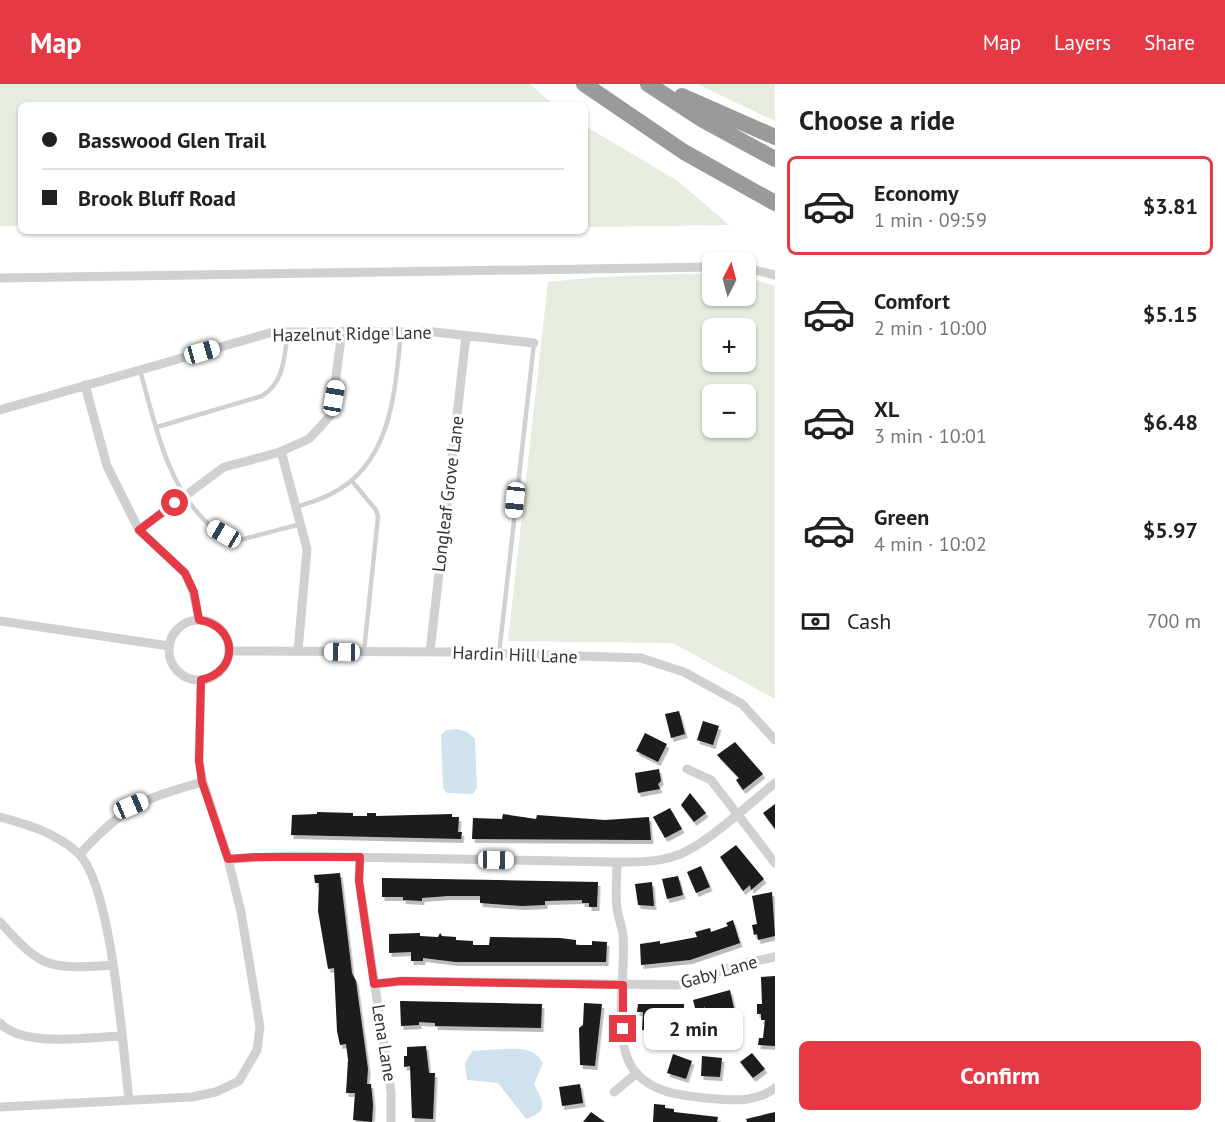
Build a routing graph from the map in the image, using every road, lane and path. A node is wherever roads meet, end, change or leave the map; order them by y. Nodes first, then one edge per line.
1 (584, 84) edge
2 (648, 84) edge
3 (655, 84) edge
4 (775, 137) edge
5 (775, 159) edge
6 (775, 203) edge
7 (702, 267) edge
8 (756, 270) edge
9 (775, 275) edge
10 (0, 278) edge
11 (342, 331) junction
12 (288, 332) junction
13 (401, 332) junction
14 (466, 336) junction
15 (534, 343) joint
16 (140, 370) junction
17 (86, 385) junction
18 (0, 410) edge
19 (157, 427) junction
20 (281, 451) junction
21 (352, 481) junction
22 (184, 496) junction
23 (296, 507) junction
24 (301, 524) junction
25 (139, 530) junction
26 (199, 620) junction
27 (0, 621) edge
28 (169, 646) junction
29 (230, 651) junction
30 (298, 651) junction
31 (364, 652) junction
32 (430, 652) junction
33 (499, 654) junction
34 (201, 680) junction
35 (775, 740) edge
36 (687, 769) dead end
37 (202, 782) junction
38 (775, 783) edge
39 (738, 813) junction
40 (0, 817) edge
41 (80, 854) junction
42 (360, 857) junction
43 (228, 859) junction
44 (617, 862) junction
45 (775, 863) edge
46 (0, 922) edge
47 (775, 957) edge
48 (113, 966) junction
49 (374, 984) junction
50 (623, 985) junction
51 (0, 1023) edge
52 (122, 1036) junction
53 (637, 1074) junction
54 (775, 1088) edge
55 (614, 1092) dead end
56 (129, 1100) junction
57 (0, 1107) edge
58 (391, 1122) edge

1 - 6 highway
2 - 5 highway
3 - 4 highway
7 - 10 street
8 - 9 street
11 - 12 street, Hazelnut Ridge Lane
11 - 13 street, Hazelnut Ridge Lane
11 - 20 street
12 - 16 street, Hazelnut Ridge Lane
12 - 19 lane
13 - 14 street, Hazelnut Ridge Lane
13 - 21 lane
14 - 15 street, Hazelnut Ridge Lane
14 - 32 street, Longleaf Grove Lane
15 - 33 lane
16 - 17 street, Hazelnut Ridge Lane
16 - 19 lane
17 - 18 street, Hazelnut Ridge Lane
17 - 25 street
19 - 22 lane
20 - 22 street
20 - 23 street
21 - 23 lane
21 - 31 lane
22 - 24 lane
22 - 25 street
23 - 24 street
24 - 30 street
25 - 26 street
26 - 28 street
26 - 29 street
27 - 28 street
28 - 34 street
29 - 30 street, Hardin Hill Lane
29 - 34 street
30 - 31 street, Hardin Hill Lane
31 - 32 street, Hardin Hill Lane
32 - 33 street, Hardin Hill Lane
33 - 35 street, Hardin Hill Lane
34 - 37 street
36 - 39 street
37 - 41 street
37 - 43 street
38 - 39 street
39 - 44 street
39 - 45 street
40 - 41 street
41 - 48 street
42 - 43 street
42 - 44 street
42 - 49 street, Lena Lane
43 - 56 street
44 - 50 street
46 - 48 street
47 - 50 street, Gaby Lane
48 - 52 street
49 - 50 street, Gaby Lane
49 - 58 street, Lena Lane
50 - 53 street
51 - 52 street
52 - 56 street
53 - 54 street
53 - 55 street
56 - 57 street

